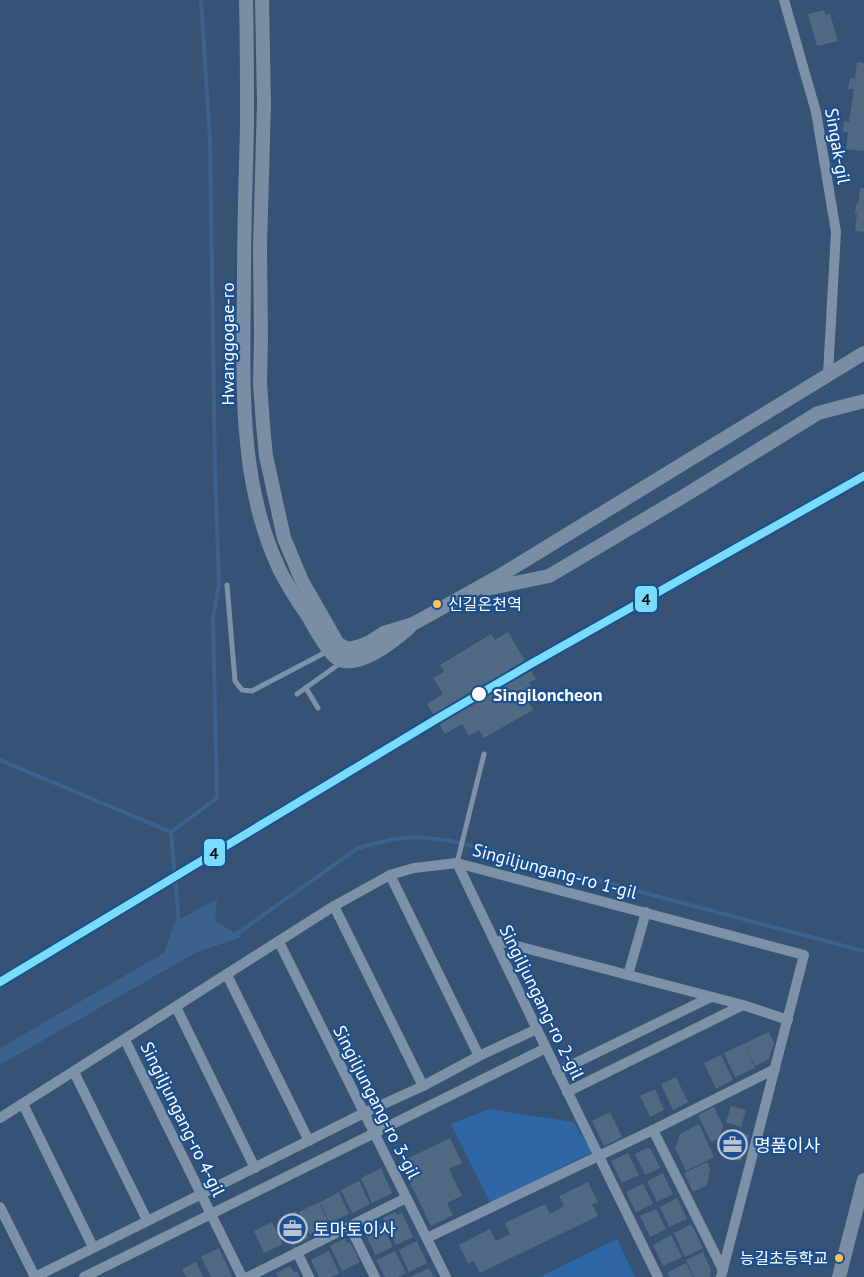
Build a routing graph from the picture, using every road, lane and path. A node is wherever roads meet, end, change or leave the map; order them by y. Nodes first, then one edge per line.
1 (246, 0) edge
2 (262, 0) edge
3 (784, 0) edge
4 (864, 353) edge
5 (828, 374) junction
6 (864, 401) edge
7 (227, 585) dead end
8 (472, 591) junction
9 (413, 624) junction
10 (334, 647) junction
11 (344, 661) junction
12 (306, 688) junction
13 (297, 694) dead end
14 (318, 708) dead end
15 (484, 754) dead end
16 (458, 858) junction
17 (390, 875) junction
18 (334, 906) junction
19 (646, 912) junction
20 (494, 940) junction
21 (279, 942) junction
22 (226, 975) junction
23 (628, 975) junction
24 (711, 997) junction
25 (743, 1005) junction
26 (176, 1007) junction
27 (788, 1020) junction
28 (537, 1029) junction
29 (125, 1040) junction
30 (546, 1048) junction
31 (479, 1056) junction
32 (775, 1069) junction
33 (557, 1071) junction
34 (74, 1072) junction
35 (423, 1086) junction
36 (567, 1092) junction
37 (22, 1104) junction
38 (364, 1113) junction
39 (0, 1118) edge
40 (653, 1130) junction
41 (374, 1133) junction
42 (309, 1141) junction
43 (598, 1156) junction
44 (255, 1168) junction
45 (864, 1180) edge
46 (201, 1194) junction
47 (406, 1198) junction
48 (0, 1207) edge
49 (211, 1214) junction
50 (147, 1220) junction
51 (350, 1227) junction
52 (427, 1238) junction
53 (93, 1247) junction
54 (297, 1252) junction
55 (722, 1274) edge
56 (35, 1277) edge
57 (84, 1277) edge
58 (242, 1277) edge
59 (248, 1277) edge
60 (309, 1277) edge
61 (375, 1277) edge
62 (446, 1277) edge
63 (658, 1277) edge
64 (839, 1277) edge

1 - 10 main road, Hwanggogae-ro
2 - 10 main road, Hwanggogae-ro
3 - 5 street, Singak-gil
4 - 5 main road
5 - 8 main road
6 - 8 main road
7 - 10 lane
8 - 9 main road
9 - 10 main road
9 - 11 main road
10 - 11 main road, Hwanggogae-ro
11 - 12 lane
12 - 13 lane
12 - 14 lane
15 - 16 lane
16 - 17 street, Singiljungang-ro 1-gil
16 - 19 street, Singiljungang-ro 1-gil
16 - 20 street, Singiljungang-ro 2-gil
17 - 18 street, Singiljungang-ro 1-gil
17 - 31 street
18 - 21 street, Singiljungang-ro 1-gil
18 - 35 street
19 - 23 street
19 - 27 street, Singiljungang-ro 1-gil
20 - 23 street
20 - 28 street, Singiljungang-ro 2-gil
21 - 22 street, Singiljungang-ro 1-gil
21 - 38 street, Singiljungang-ro 3-gil
22 - 26 street, Singiljungang-ro 1-gil
22 - 42 street
23 - 24 street
24 - 25 street
24 - 33 street
25 - 27 street
25 - 36 street
26 - 29 street, Singiljungang-ro 1-gil
26 - 44 street
27 - 32 street, Singiljungang-ro 1-gil
28 - 30 street, Singiljungang-ro 2-gil
28 - 31 street
29 - 34 street, Singiljungang-ro 1-gil
29 - 46 street, Singiljungang-ro 4-gil
30 - 33 street, Singiljungang-ro 2-gil
30 - 41 street
31 - 35 street
32 - 40 street
32 - 55 street, Singiljungang-ro 1-gil
33 - 36 street, Singiljungang-ro 2-gil
34 - 37 street, Singiljungang-ro 1-gil
34 - 50 street
35 - 38 street
36 - 43 street, Singiljungang-ro 2-gil
37 - 39 street, Singiljungang-ro 1-gil
37 - 53 street
38 - 41 street, Singiljungang-ro 3-gil
38 - 42 street
40 - 43 street
40 - 55 street, Singiljungang-ro 1-gil
41 - 47 street, Singiljungang-ro 3-gil
41 - 49 street
42 - 44 street
43 - 52 street
43 - 63 street, Singiljungang-ro 2-gil
44 - 46 street
45 - 64 main road
46 - 49 street, Singiljungang-ro 4-gil
46 - 50 street
47 - 51 street
47 - 52 street, Singiljungang-ro 3-gil
48 - 56 street
49 - 57 street, Singiljungang-ro 4-gil
49 - 58 street, Singiljungang-ro 4-gil
50 - 53 street
51 - 54 street
51 - 61 street
52 - 62 street, Singiljungang-ro 3-gil
53 - 56 street
54 - 59 street
54 - 60 street

